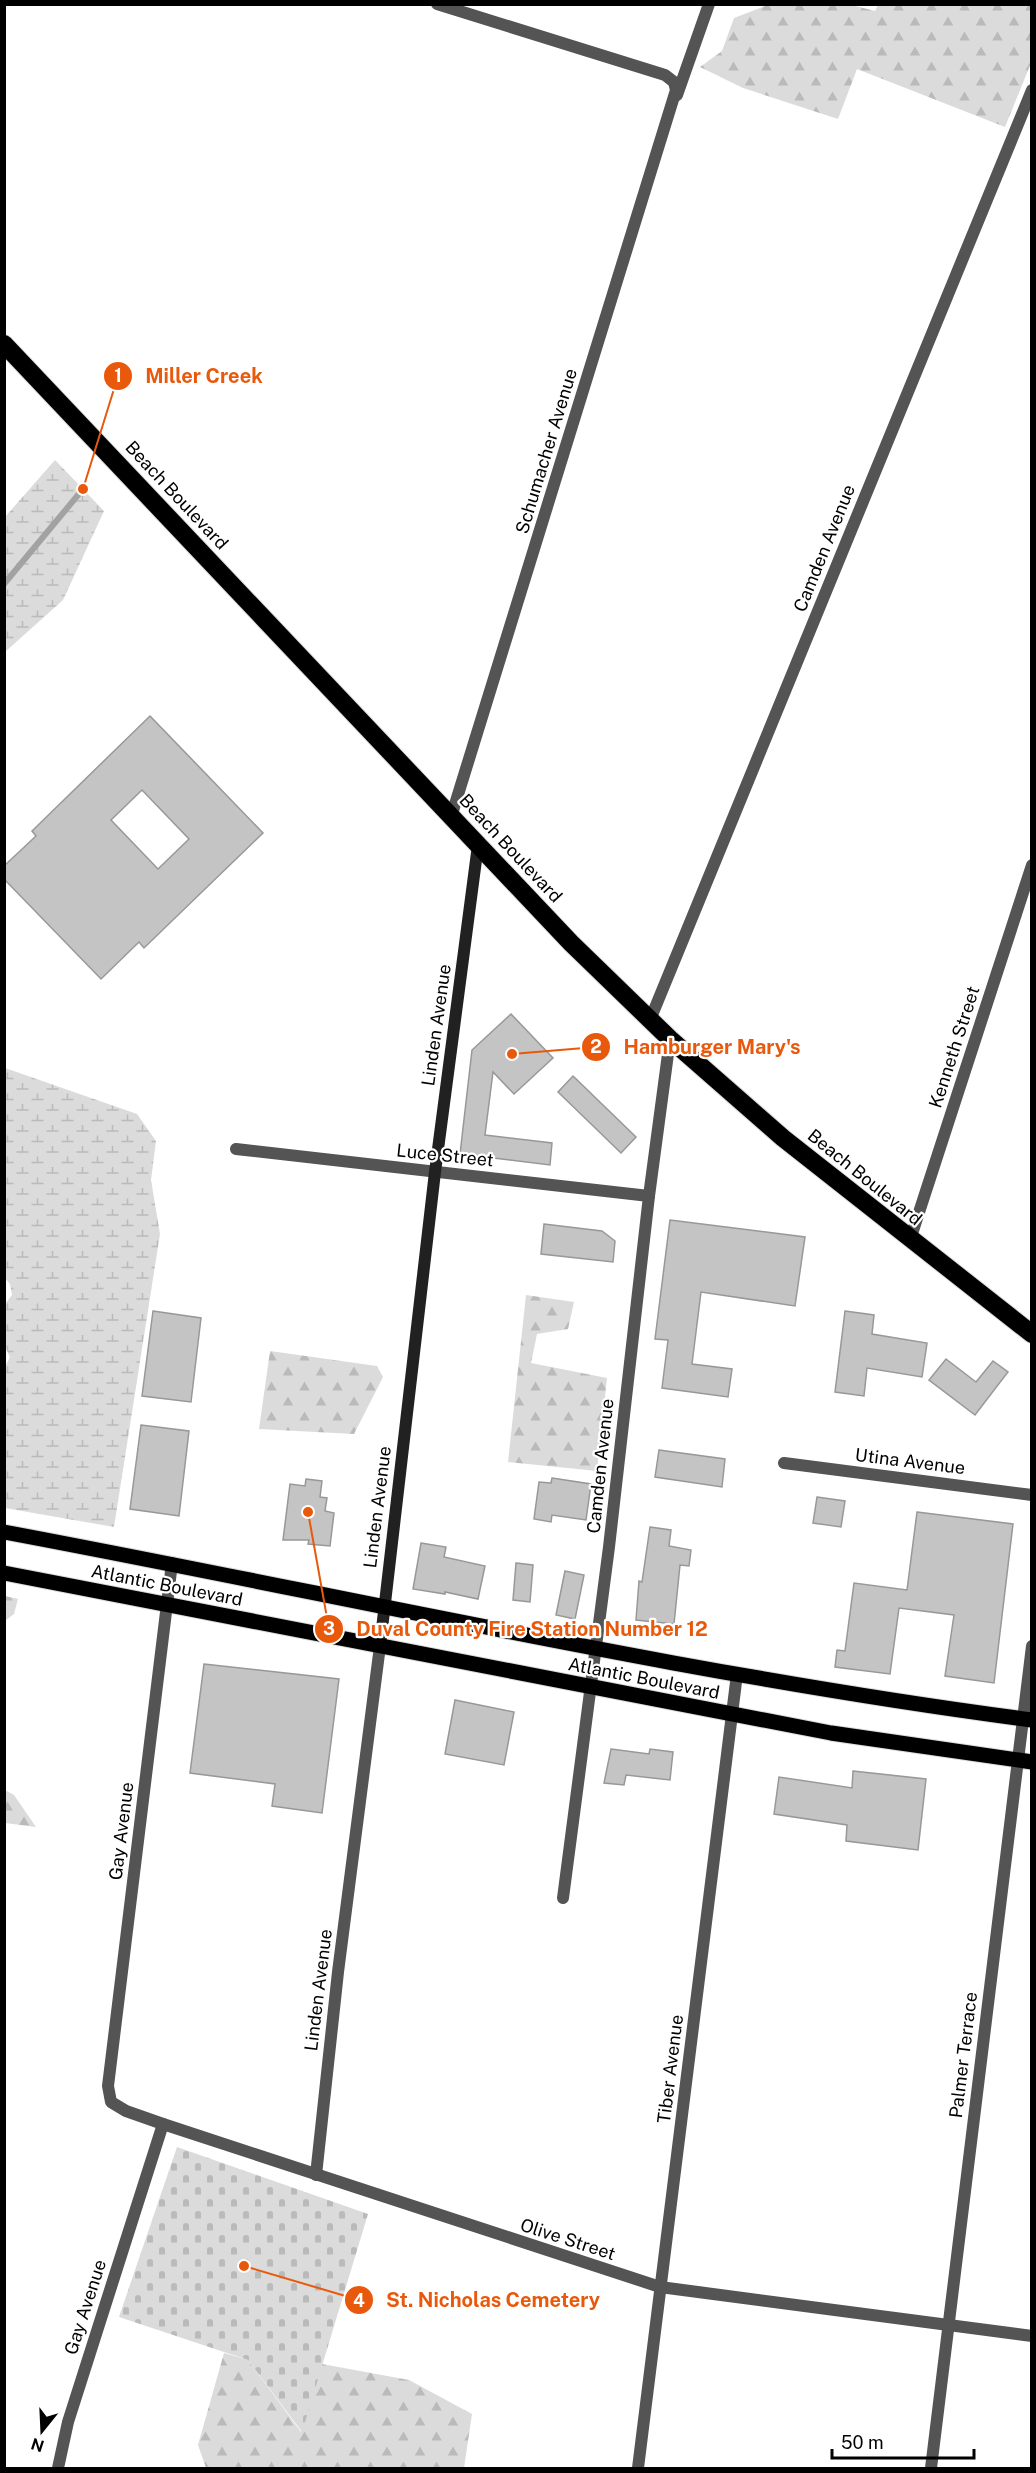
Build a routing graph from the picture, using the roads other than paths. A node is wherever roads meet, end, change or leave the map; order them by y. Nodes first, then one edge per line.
1 (437, 4) edge
2 (709, 4) edge
3 (1032, 90) edge
4 (675, 99) junction
5 (4, 344) edge
6 (452, 814) junction
7 (478, 845) junction
8 (1032, 865) edge
9 (651, 1020) junction
10 (670, 1038) junction
11 (236, 1149) dead end
12 (435, 1172) junction
13 (649, 1196) junction
14 (910, 1240) junction
15 (1032, 1334) edge
16 (784, 1463) dead end
17 (1032, 1495) edge
18 (4, 1532) edge
19 (172, 1563) junction
20 (4, 1573) edge
21 (166, 1605) junction
22 (384, 1606) junction
23 (380, 1646) junction
24 (1032, 1646) edge
25 (596, 1647) junction
26 (737, 1674) junction
27 (590, 1688) junction
28 (731, 1715) junction
29 (1027, 1719) edge
30 (1025, 1761) edge
31 (563, 1898) dead end
32 (111, 2102) joint
33 (163, 2124) junction
34 (316, 2175) junction
35 (660, 2287) junction
36 (948, 2325) junction
37 (1032, 2336) edge
38 (58, 2469) edge
39 (638, 2469) edge
40 (930, 2469) edge

1 - 4 street, Schumacher Avenue
2 - 4 street, Schumacher Avenue
3 - 9 street, Camden Avenue
4 - 6 street, Schumacher Avenue
5 - 6 highway, Beach Boulevard
6 - 7 highway, Beach Boulevard
7 - 9 highway, Beach Boulevard
7 - 12 street, Linden Avenue
8 - 14 street, Kenneth Street
9 - 10 highway, Beach Boulevard
10 - 13 street, Camden Avenue
10 - 14 highway, Beach Boulevard
11 - 12 street, Luce Street
12 - 13 street, Luce Street
12 - 22 street, Linden Avenue
13 - 25 street, Camden Avenue
14 - 15 highway, Beach Boulevard
16 - 17 street, Utina Avenue
18 - 19 main road, Atlantic Boulevard
19 - 21 street, Gay Avenue
19 - 22 main road, Atlantic Boulevard
20 - 21 main road, Atlantic Boulevard
21 - 23 main road, Atlantic Boulevard
21 - 32 street, Gay Avenue
22 - 23 street, Linden Avenue
22 - 25 main road, Atlantic Boulevard
23 - 27 main road, Atlantic Boulevard
23 - 34 street, Linden Avenue
24 - 29 street, Palmer Terrace
25 - 26 main road, Atlantic Boulevard
25 - 27 street, Camden Avenue
26 - 28 street, Tiber Avenue
26 - 29 main road, Atlantic Boulevard
27 - 28 main road, Atlantic Boulevard
27 - 31 street, Camden Avenue
28 - 30 main road, Atlantic Boulevard
28 - 35 street, Tiber Avenue
29 - 30 street, Palmer Terrace
30 - 36 street, Palmer Terrace
32 - 33 street, Olive Street
33 - 34 street, Olive Street
33 - 38 street, Gay Avenue
34 - 35 street, Olive Street
35 - 36 street, Olive Street
35 - 39 street, Tiber Avenue
36 - 37 street, Olive Street
36 - 40 street, Palmer Terrace

